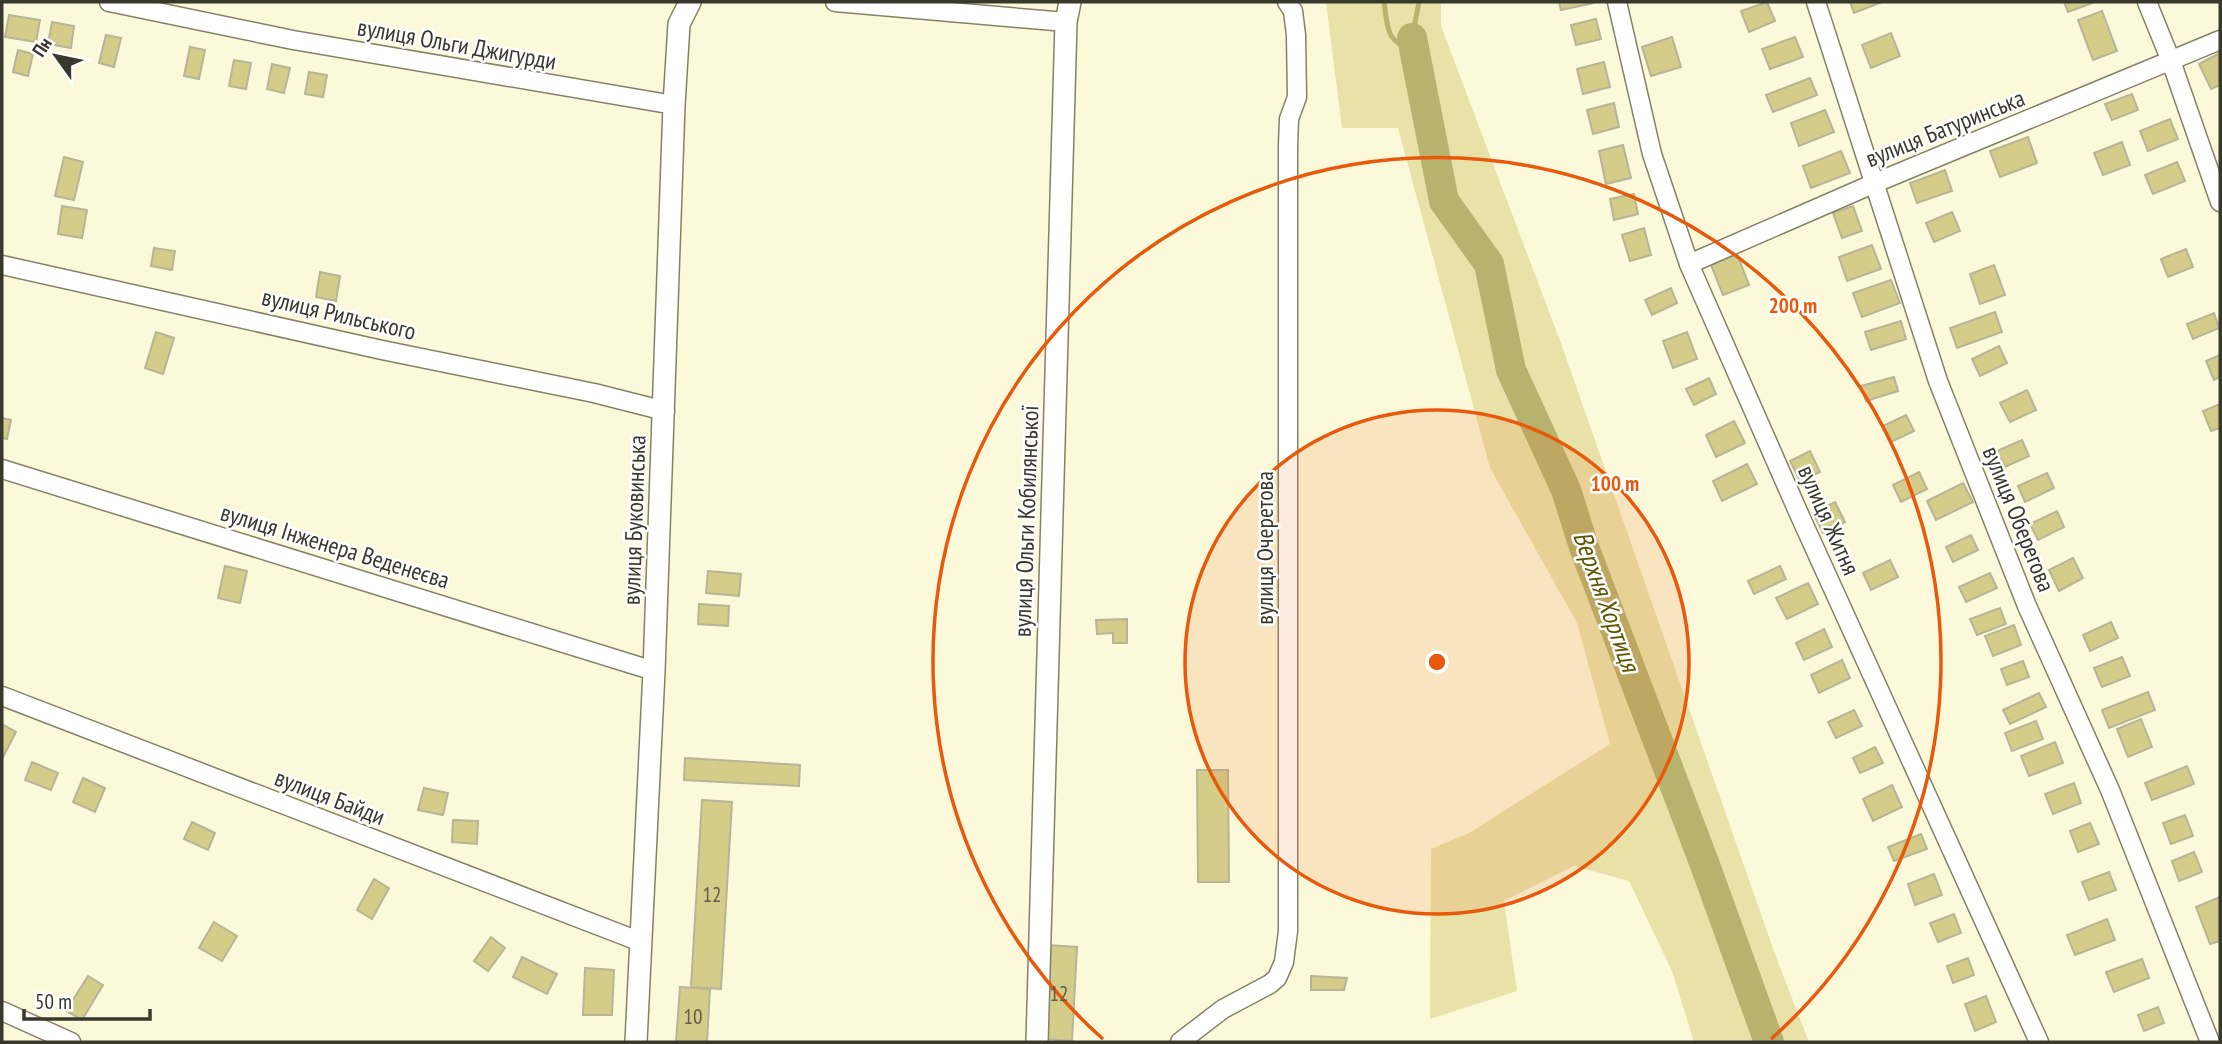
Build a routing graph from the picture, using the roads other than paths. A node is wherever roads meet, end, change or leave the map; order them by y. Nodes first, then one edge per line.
1 (109, 2) edge
2 (690, 2) edge
3 (835, 2) edge
4 (1287, 2) edge
5 (1617, 2) edge
6 (1816, 2) edge
7 (2147, 2) edge
8 (1068, 12) edge
9 (2220, 40) edge
10 (2171, 61) junction
11 (674, 106) junction
12 (1875, 183) junction
13 (2220, 202) edge
14 (1689, 264) junction
15 (2, 265) edge
16 (665, 411) junction
17 (2, 468) edge
18 (654, 671) junction
19 (2, 696) edge
20 (641, 942) junction
21 (2, 1011) edge
22 (71, 1042) edge
23 (636, 1042) edge
24 (1037, 1042) edge
25 (1180, 1042) edge
26 (2039, 1042) edge
27 (2210, 1042) edge

1 - 11 street, вулиця Ольги Джигурди
2 - 11 street, вулиця Буковинська
3 - 8 street
4 - 25 street, вулиця Очеретова
5 - 14 street, вулиця Житня
6 - 12 street, вулиця Оберегова
7 - 10 street
8 - 24 street, вулиця Ольги Кобилянської
9 - 10 street, вулиця Батуринська
10 - 12 street, вулиця Батуринська
10 - 13 street
11 - 16 street, вулиця Буковинська
12 - 14 street, вулиця Батуринська
12 - 27 street, вулиця Оберегова
14 - 26 street, вулиця Житня
15 - 16 street, вулиця Рильського
16 - 18 street, вулиця Буковинська
17 - 18 street, вулиця Інженера Веденеєва
18 - 20 street, вулиця Буковинська
19 - 20 street, вулиця Байди
20 - 23 street, вулиця Буковинська
21 - 22 street

